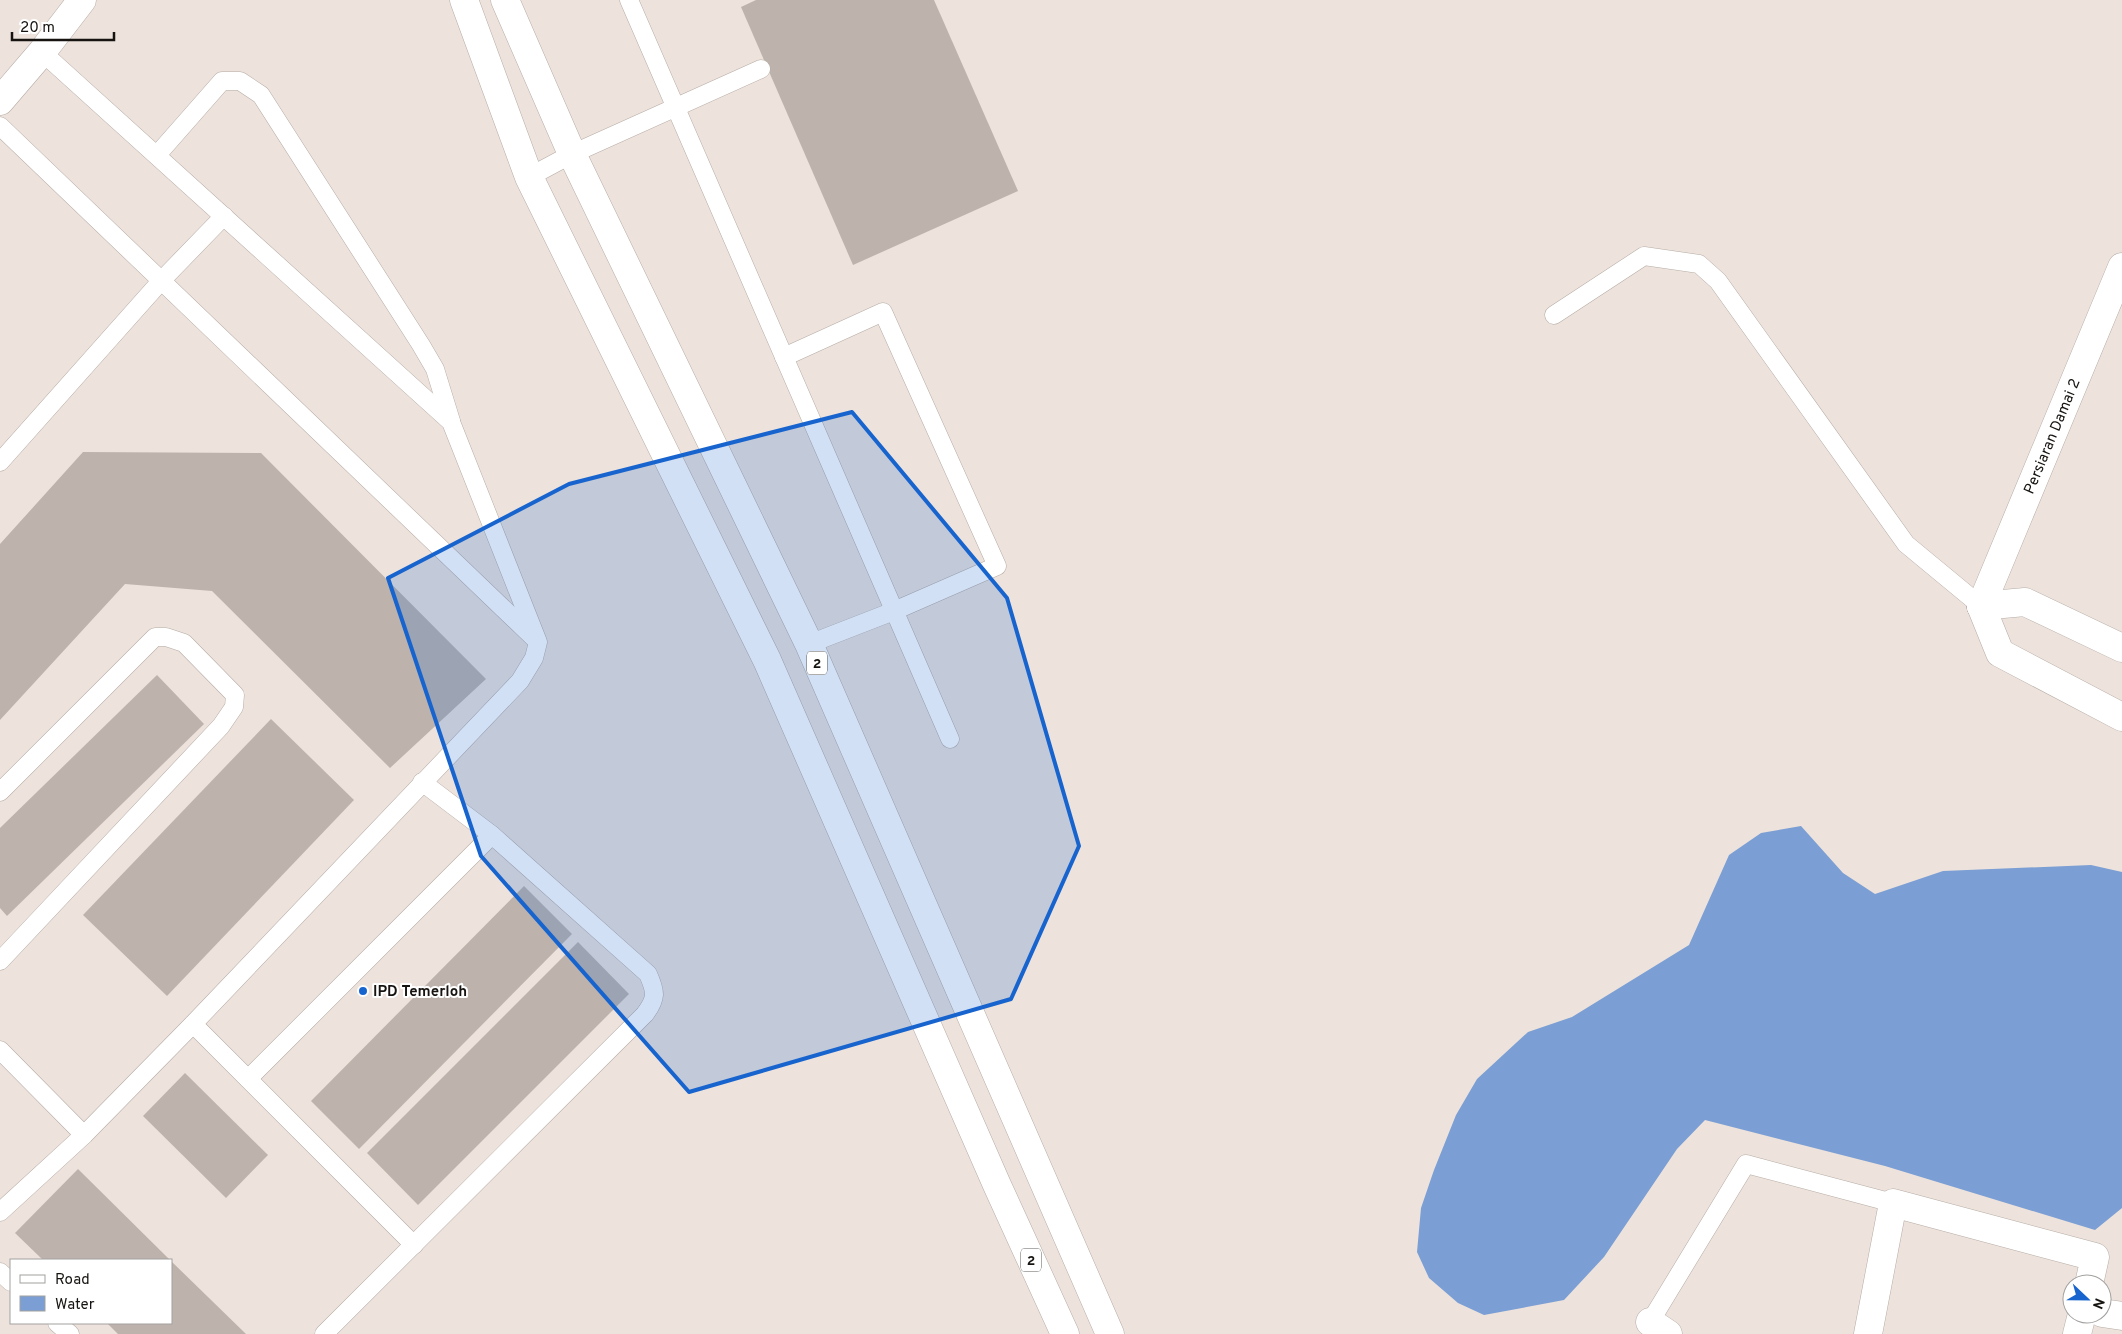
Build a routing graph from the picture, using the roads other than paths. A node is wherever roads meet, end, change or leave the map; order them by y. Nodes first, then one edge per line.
1 (82, 0) edge
2 (464, 0) edge
3 (505, 0) edge
4 (630, 0) edge
5 (42, 52) junction
6 (761, 69) dead end
7 (0, 101) edge
8 (676, 107) junction
9 (0, 126) edge
10 (572, 154) junction
11 (157, 155) junction
12 (530, 177) junction
13 (224, 216) junction
14 (2122, 267) edge
15 (161, 281) junction
16 (1554, 314) dead end
17 (784, 357) junction
18 (451, 422) junction
19 (0, 462) edge
20 (1981, 606) junction
21 (894, 611) junction
22 (538, 642) junction
23 (809, 644) junction
24 (2122, 648) edge
25 (2122, 718) edge
26 (950, 740) dead end
27 (422, 782) junction
28 (0, 792) edge
29 (492, 835) junction
30 (0, 962) edge
31 (193, 1024) junction
32 (0, 1050) edge
33 (248, 1079) junction
34 (84, 1136) junction
35 (1893, 1203) junction
36 (0, 1212) edge
37 (414, 1245) junction
38 (0, 1272) edge
39 (2091, 1274) edge
40 (10, 1281) edge
41 (59, 1324) edge
42 (1659, 1328) edge
43 (70, 1334) edge
44 (324, 1334) edge
45 (1065, 1334) edge
46 (1110, 1334) edge
47 (1868, 1334) edge

1 - 5 main road
2 - 12 main road, 2
3 - 10 main road, 2
4 - 8 lane
5 - 7 main road
5 - 11 lane
6 - 8 lane
8 - 10 lane
8 - 17 lane
9 - 15 lane
10 - 12 lane
10 - 23 main road, 2
11 - 13 lane
11 - 18 lane
12 - 45 main road, 2
13 - 15 lane
13 - 18 lane
14 - 20 main road, Persiaran Damai 2
15 - 19 lane
15 - 22 lane
16 - 20 lane
17 - 21 lane
17 - 21 lane
18 - 22 lane
20 - 24 main road
20 - 25 main road
21 - 23 lane
21 - 26 lane
22 - 27 lane
23 - 46 main road, 2
27 - 29 lane
27 - 31 lane
28 - 30 lane
29 - 33 lane
29 - 37 lane
31 - 33 lane
31 - 34 lane
32 - 34 lane
33 - 37 lane
34 - 36 lane
35 - 39 main road
35 - 42 lane
35 - 47 main road
37 - 44 lane
38 - 40 lane
41 - 43 lane

